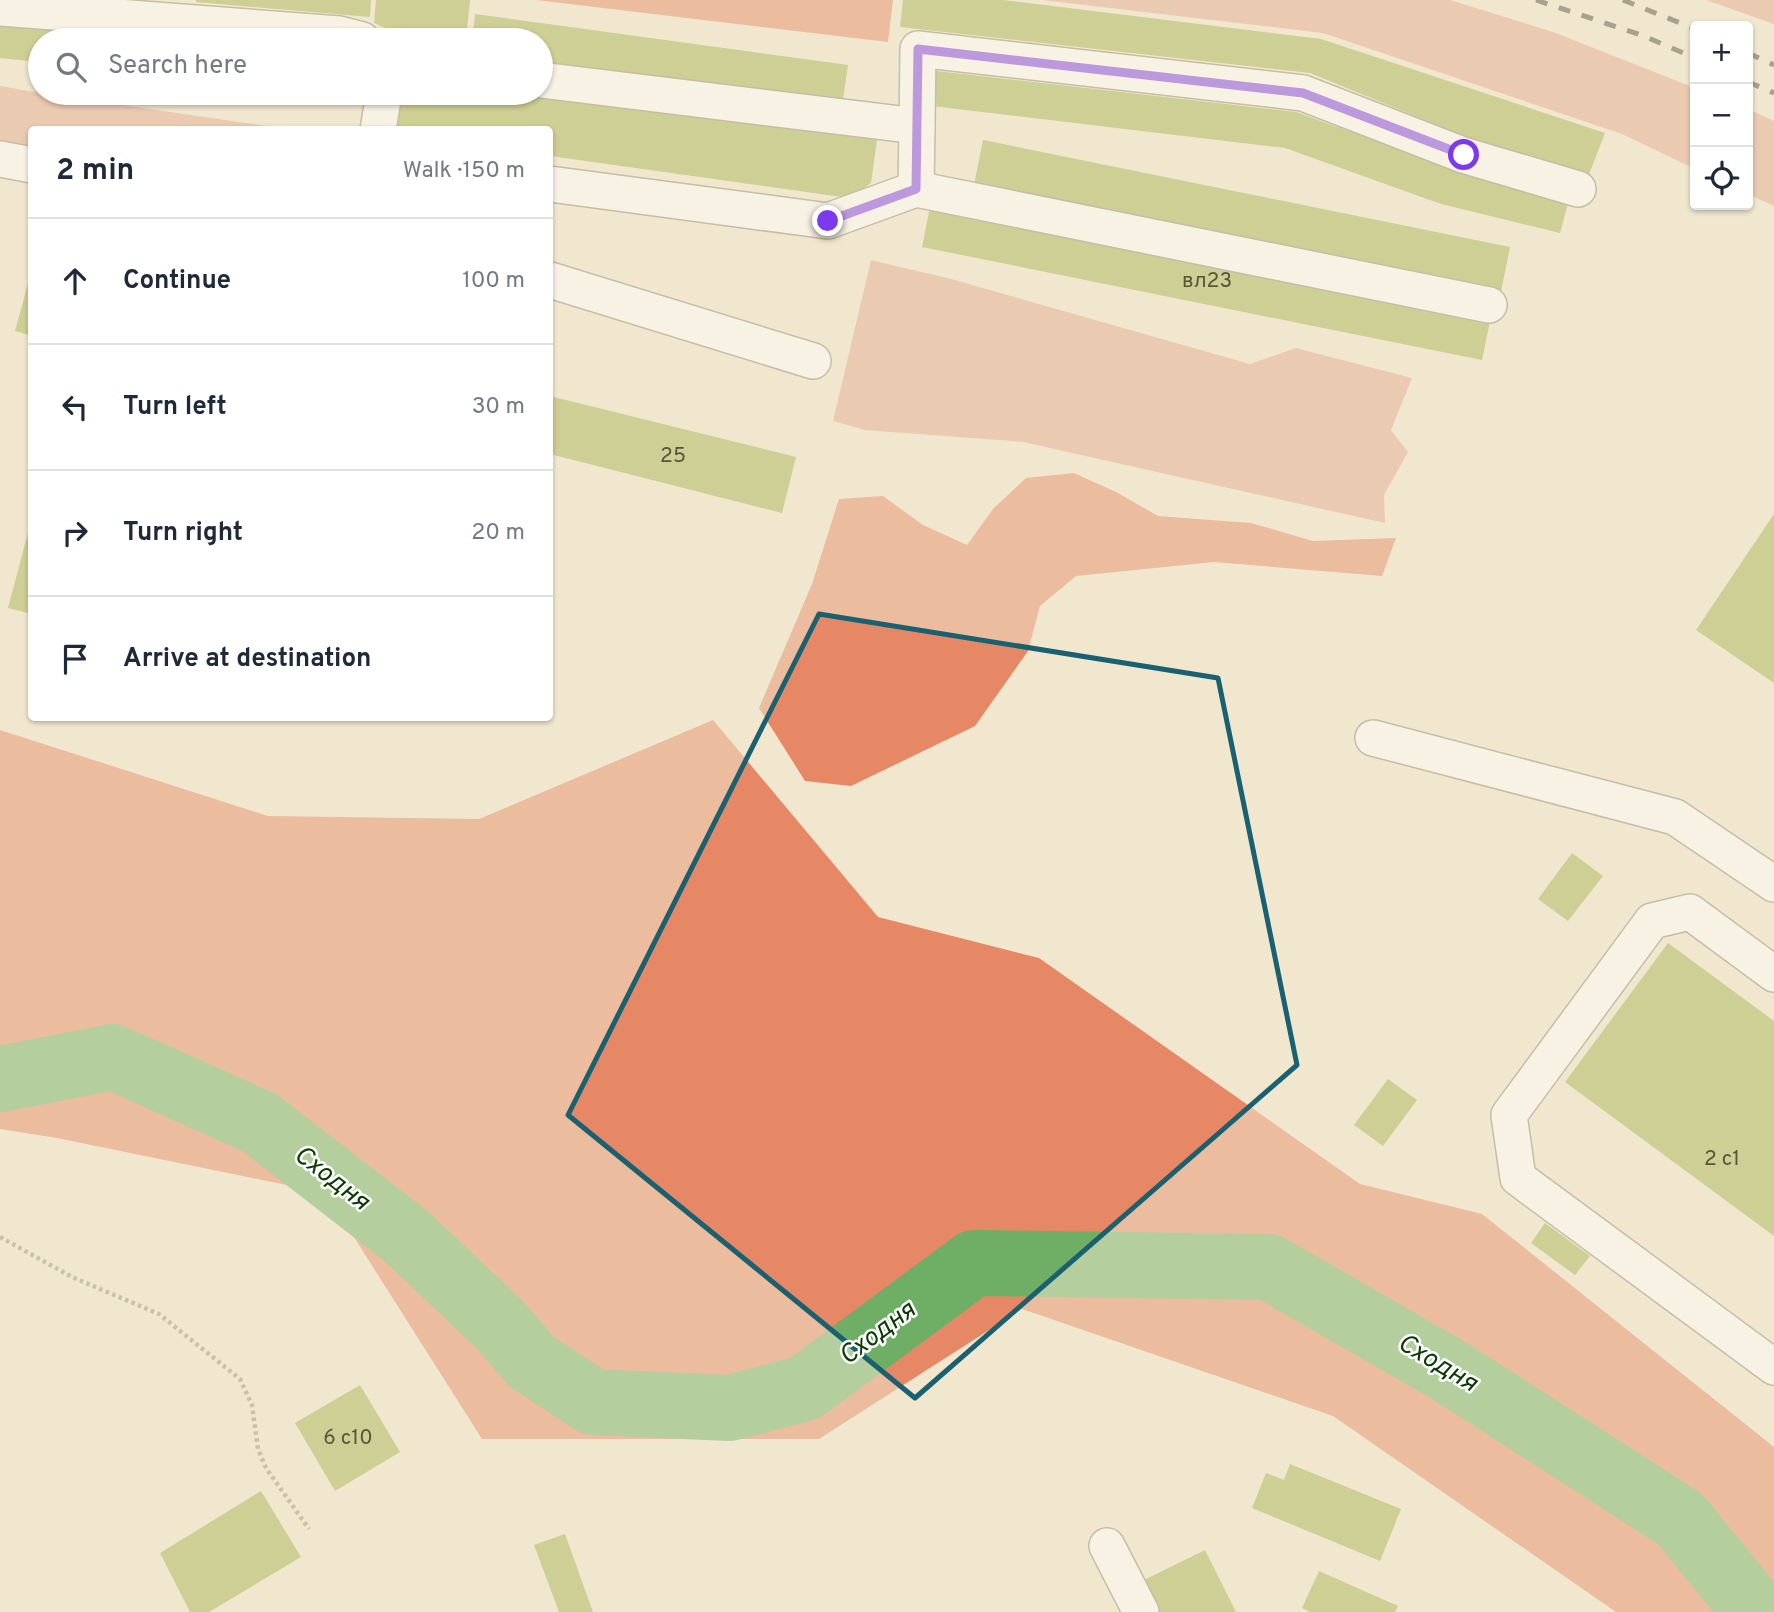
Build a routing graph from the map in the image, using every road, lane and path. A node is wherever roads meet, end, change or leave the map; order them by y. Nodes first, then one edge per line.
1 (0, 8) edge
2 (261, 28) edge
3 (553, 81) edge
4 (382, 105) edge
5 (380, 126) edge
6 (917, 126) junction
7 (0, 159) edge
8 (28, 164) edge
9 (553, 184) edge
10 (916, 189) junction
11 (1578, 189) dead end
12 (553, 281) edge
13 (1489, 305) dead end
14 (813, 361) dead end
15 (1373, 738) dead end
16 (1774, 884) edge
17 (1774, 974) edge
18 (0, 1237) edge
19 (1774, 1367) edge
20 (309, 1529) dead end
21 (1107, 1545) dead end
22 (1140, 1612) edge

1 - 2 lane
3 - 6 lane
4 - 5 lane
6 - 10 lane
6 - 11 lane
7 - 8 lane
9 - 10 lane
10 - 13 lane
12 - 14 lane
15 - 16 lane
17 - 19 lane
18 - 20 path
21 - 22 lane

